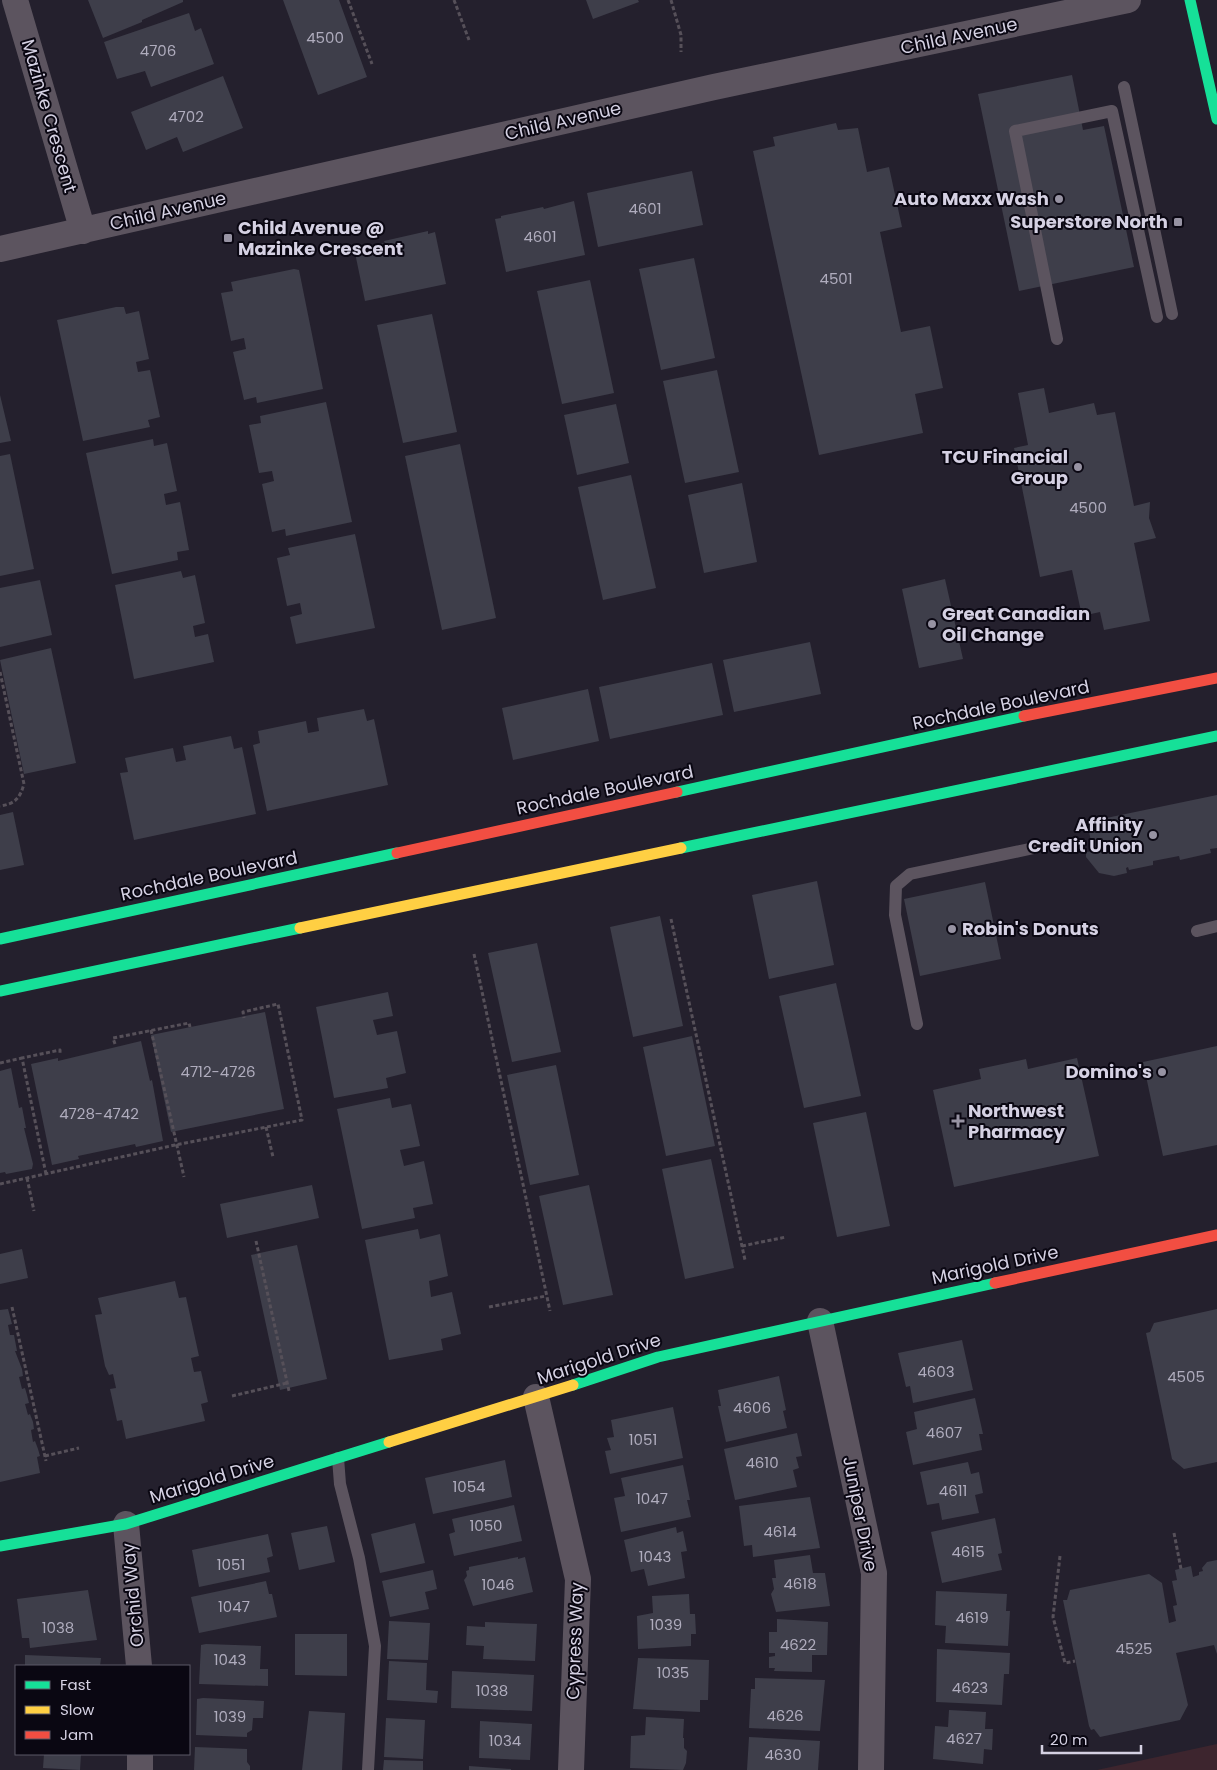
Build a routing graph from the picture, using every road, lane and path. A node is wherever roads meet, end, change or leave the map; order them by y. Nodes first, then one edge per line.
1 (15, 0) edge
2 (348, 0) edge
3 (454, 0) edge
4 (670, 0) edge
5 (1128, 0) edge
6 (1190, 0) edge
7 (469, 40) dead end
8 (681, 52) dead end
9 (372, 64) dead end
10 (1124, 87) dead end
11 (1217, 119) edge
12 (83, 231) junction
13 (0, 249) edge
14 (1172, 314) dead end
15 (1157, 317) dead end
16 (1058, 339) dead end
17 (0, 672) edge
18 (1217, 678) edge
19 (1217, 736) edge
20 (0, 806) edge
21 (1034, 848) dead end
22 (671, 919) dead end
23 (1217, 926) edge
24 (1198, 931) dead end
25 (0, 939) edge
26 (474, 954) dead end
27 (0, 991) edge
28 (244, 1018) dead end
29 (917, 1024) dead end
30 (190, 1028) dead end
31 (151, 1030) junction
32 (115, 1044) dead end
33 (60, 1054) dead end
34 (22, 1058) junction
35 (0, 1063) edge
36 (266, 1127) junction
37 (175, 1144) junction
38 (273, 1157) dead end
39 (46, 1174) junction
40 (184, 1177) dead end
41 (27, 1178) junction
42 (0, 1184) edge
43 (34, 1211) dead end
44 (1217, 1235) edge
45 (786, 1237) dead end
46 (256, 1241) dead end
47 (742, 1246) junction
48 (745, 1260) dead end
49 (546, 1296) junction
50 (12, 1307) dead end
51 (489, 1307) dead end
52 (550, 1311) dead end
53 (820, 1321) junction
54 (287, 1383) junction
55 (289, 1391) dead end
56 (232, 1396) dead end
57 (536, 1397) junction
58 (79, 1448) dead end
59 (45, 1456) junction
60 (338, 1458) junction
61 (46, 1461) dead end
62 (126, 1524) junction
63 (1174, 1533) dead end
64 (0, 1546) edge
65 (1060, 1556) dead end
66 (1181, 1569) dead end
67 (1075, 1661) dead end
68 (139, 1665) edge
69 (140, 1755) edge
70 (140, 1770) edge
71 (368, 1770) edge
72 (571, 1770) edge
73 (871, 1770) edge

1 - 12 street, Mazinke Crescent
2 - 9 path
3 - 7 path
4 - 8 path
5 - 12 street, Child Avenue
6 - 11 main road
10 - 14 lane
12 - 13 street, Child Avenue
15 - 16 lane
17 - 20 path
18 - 25 main road, Rochdale Boulevard
19 - 27 main road
21 - 29 lane
22 - 47 path
23 - 24 lane
26 - 49 path
28 - 36 path
30 - 31 path
31 - 32 path
31 - 37 path
33 - 34 path
34 - 35 path
34 - 39 path
36 - 37 path
36 - 38 path
37 - 39 path
37 - 40 path
39 - 41 path
41 - 42 path
41 - 43 path
44 - 53 main road, Marigold Drive
45 - 47 path
46 - 54 path
47 - 48 path
49 - 51 path
49 - 52 path
50 - 59 path
53 - 57 main road, Marigold Drive
53 - 73 street, Juniper Drive
54 - 55 path
54 - 56 path
57 - 60 main road, Marigold Drive
57 - 72 street, Cypress Way
58 - 59 path
59 - 61 path
60 - 62 main road, Marigold Drive
60 - 71 lane
62 - 64 main road, Marigold Drive
62 - 68 street, Orchid Way
63 - 66 path
65 - 67 path
69 - 70 street

